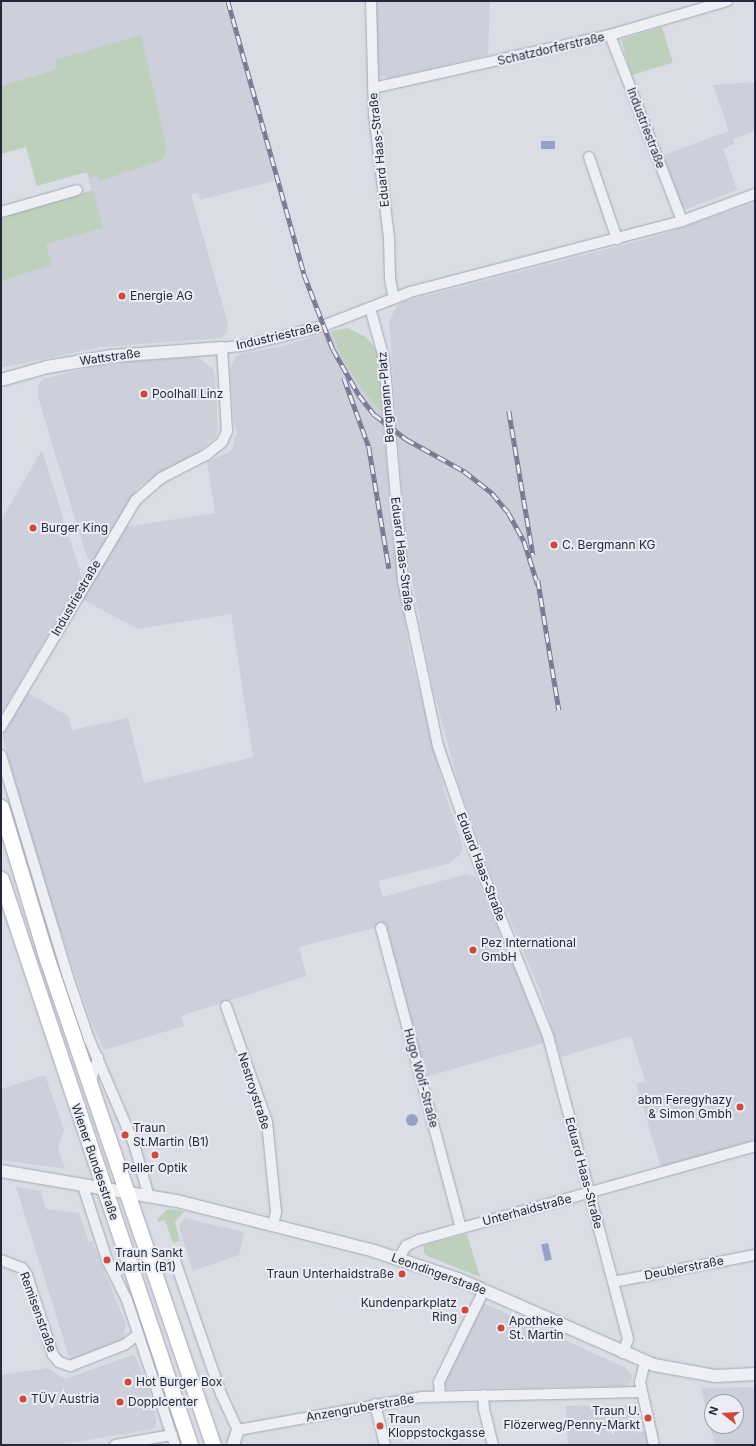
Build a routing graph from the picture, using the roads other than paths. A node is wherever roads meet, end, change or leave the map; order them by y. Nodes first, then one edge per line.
1 (371, 1) edge
2 (727, 1) edge
3 (610, 35) junction
4 (373, 88) junction
5 (589, 157) dead end
6 (77, 190) dead end
7 (755, 194) edge
8 (1, 212) edge
9 (682, 221) junction
10 (617, 240) junction
11 (394, 299) junction
12 (370, 308) junction
13 (222, 348) junction
14 (1, 380) edge
15 (394, 488) joint
16 (1, 727) edge
17 (1, 755) edge
18 (1, 807) edge
19 (1, 879) edge
20 (381, 928) dead end
21 (226, 1006) dead end
22 (98, 1057) junction
23 (90, 1084) junction
24 (755, 1146) edge
25 (1, 1171) edge
26 (83, 1186) junction
27 (116, 1191) junction
28 (589, 1194) junction
29 (149, 1197) junction
30 (273, 1225) junction
31 (461, 1228) junction
32 (755, 1255) edge
33 (174, 1258) dead end
34 (399, 1258) junction
35 (1, 1260) edge
36 (613, 1282) junction
37 (484, 1290) junction
38 (138, 1335) junction
39 (623, 1353) junction
40 (645, 1362) junction
41 (755, 1374) edge
42 (641, 1392) junction
43 (484, 1395) junction
44 (440, 1396) junction
45 (375, 1404) junction
46 (238, 1430) junction
47 (174, 1440) edge
48 (115, 1445) edge
49 (190, 1445) edge
50 (213, 1445) edge
51 (233, 1445) edge
52 (385, 1445) edge
53 (493, 1445) edge
54 (654, 1445) edge

1 - 4 street, Eduard Haas-Straße
2 - 3 street, Schatzdorferstraße
3 - 4 street, Schatzdorferstraße
3 - 9 street, Industriestraße
4 - 11 street, Eduard Haas-Straße
5 - 10 street
6 - 8 street
7 - 9 street, Industriestraße
9 - 10 street, Industriestraße
10 - 11 street, Industriestraße
11 - 12 street, Industriestraße
12 - 13 street, Industriestraße
12 - 15 street, Bergmann-Platz
13 - 14 street, Wattstraße
13 - 16 street, Industriestraße
15 - 28 street, Eduard Haas-Straße
17 - 22 street
18 - 23 main road, Wiener Bundesstraße
19 - 27 main road, Wiener Bundesstraße
20 - 31 street, Hugo Wolf-Straße
21 - 30 street, Nestroystraße
22 - 23 street
22 - 29 street
23 - 27 main road, Wiener Bundesstraße
24 - 28 street, Unterhaidstraße
25 - 26 street, Leondingerstraße
26 - 27 street, Leondingerstraße
26 - 38 street, Wiener Bundesstraße
27 - 29 street, Leondingerstraße
27 - 49 main road, Wiener Bundesstraße
27 - 50 main road, Wiener Bundesstraße
28 - 31 street, Unterhaidstraße
28 - 36 street, Eduard Haas-Straße
29 - 30 street, Leondingerstraße
30 - 34 street, Leondingerstraße
31 - 34 street, Unterhaidstraße
32 - 36 street, Deublerstraße
33 - 46 street
34 - 37 street, Leondingerstraße
35 - 38 street, Remisenstraße
36 - 39 street, Eduard Haas-Straße
37 - 39 street, Leondingerstraße
37 - 44 street
38 - 47 street, Wiener Bundesstraße
39 - 40 street, Leondingerstraße
40 - 41 street, Leondingerstraße
40 - 42 street
42 - 43 street, Anzengruberstraße
42 - 54 street
43 - 44 street, Anzengruberstraße
43 - 53 street
44 - 45 street, Anzengruberstraße
45 - 46 street, Anzengruberstraße
45 - 52 street
46 - 51 street
47 - 48 street

